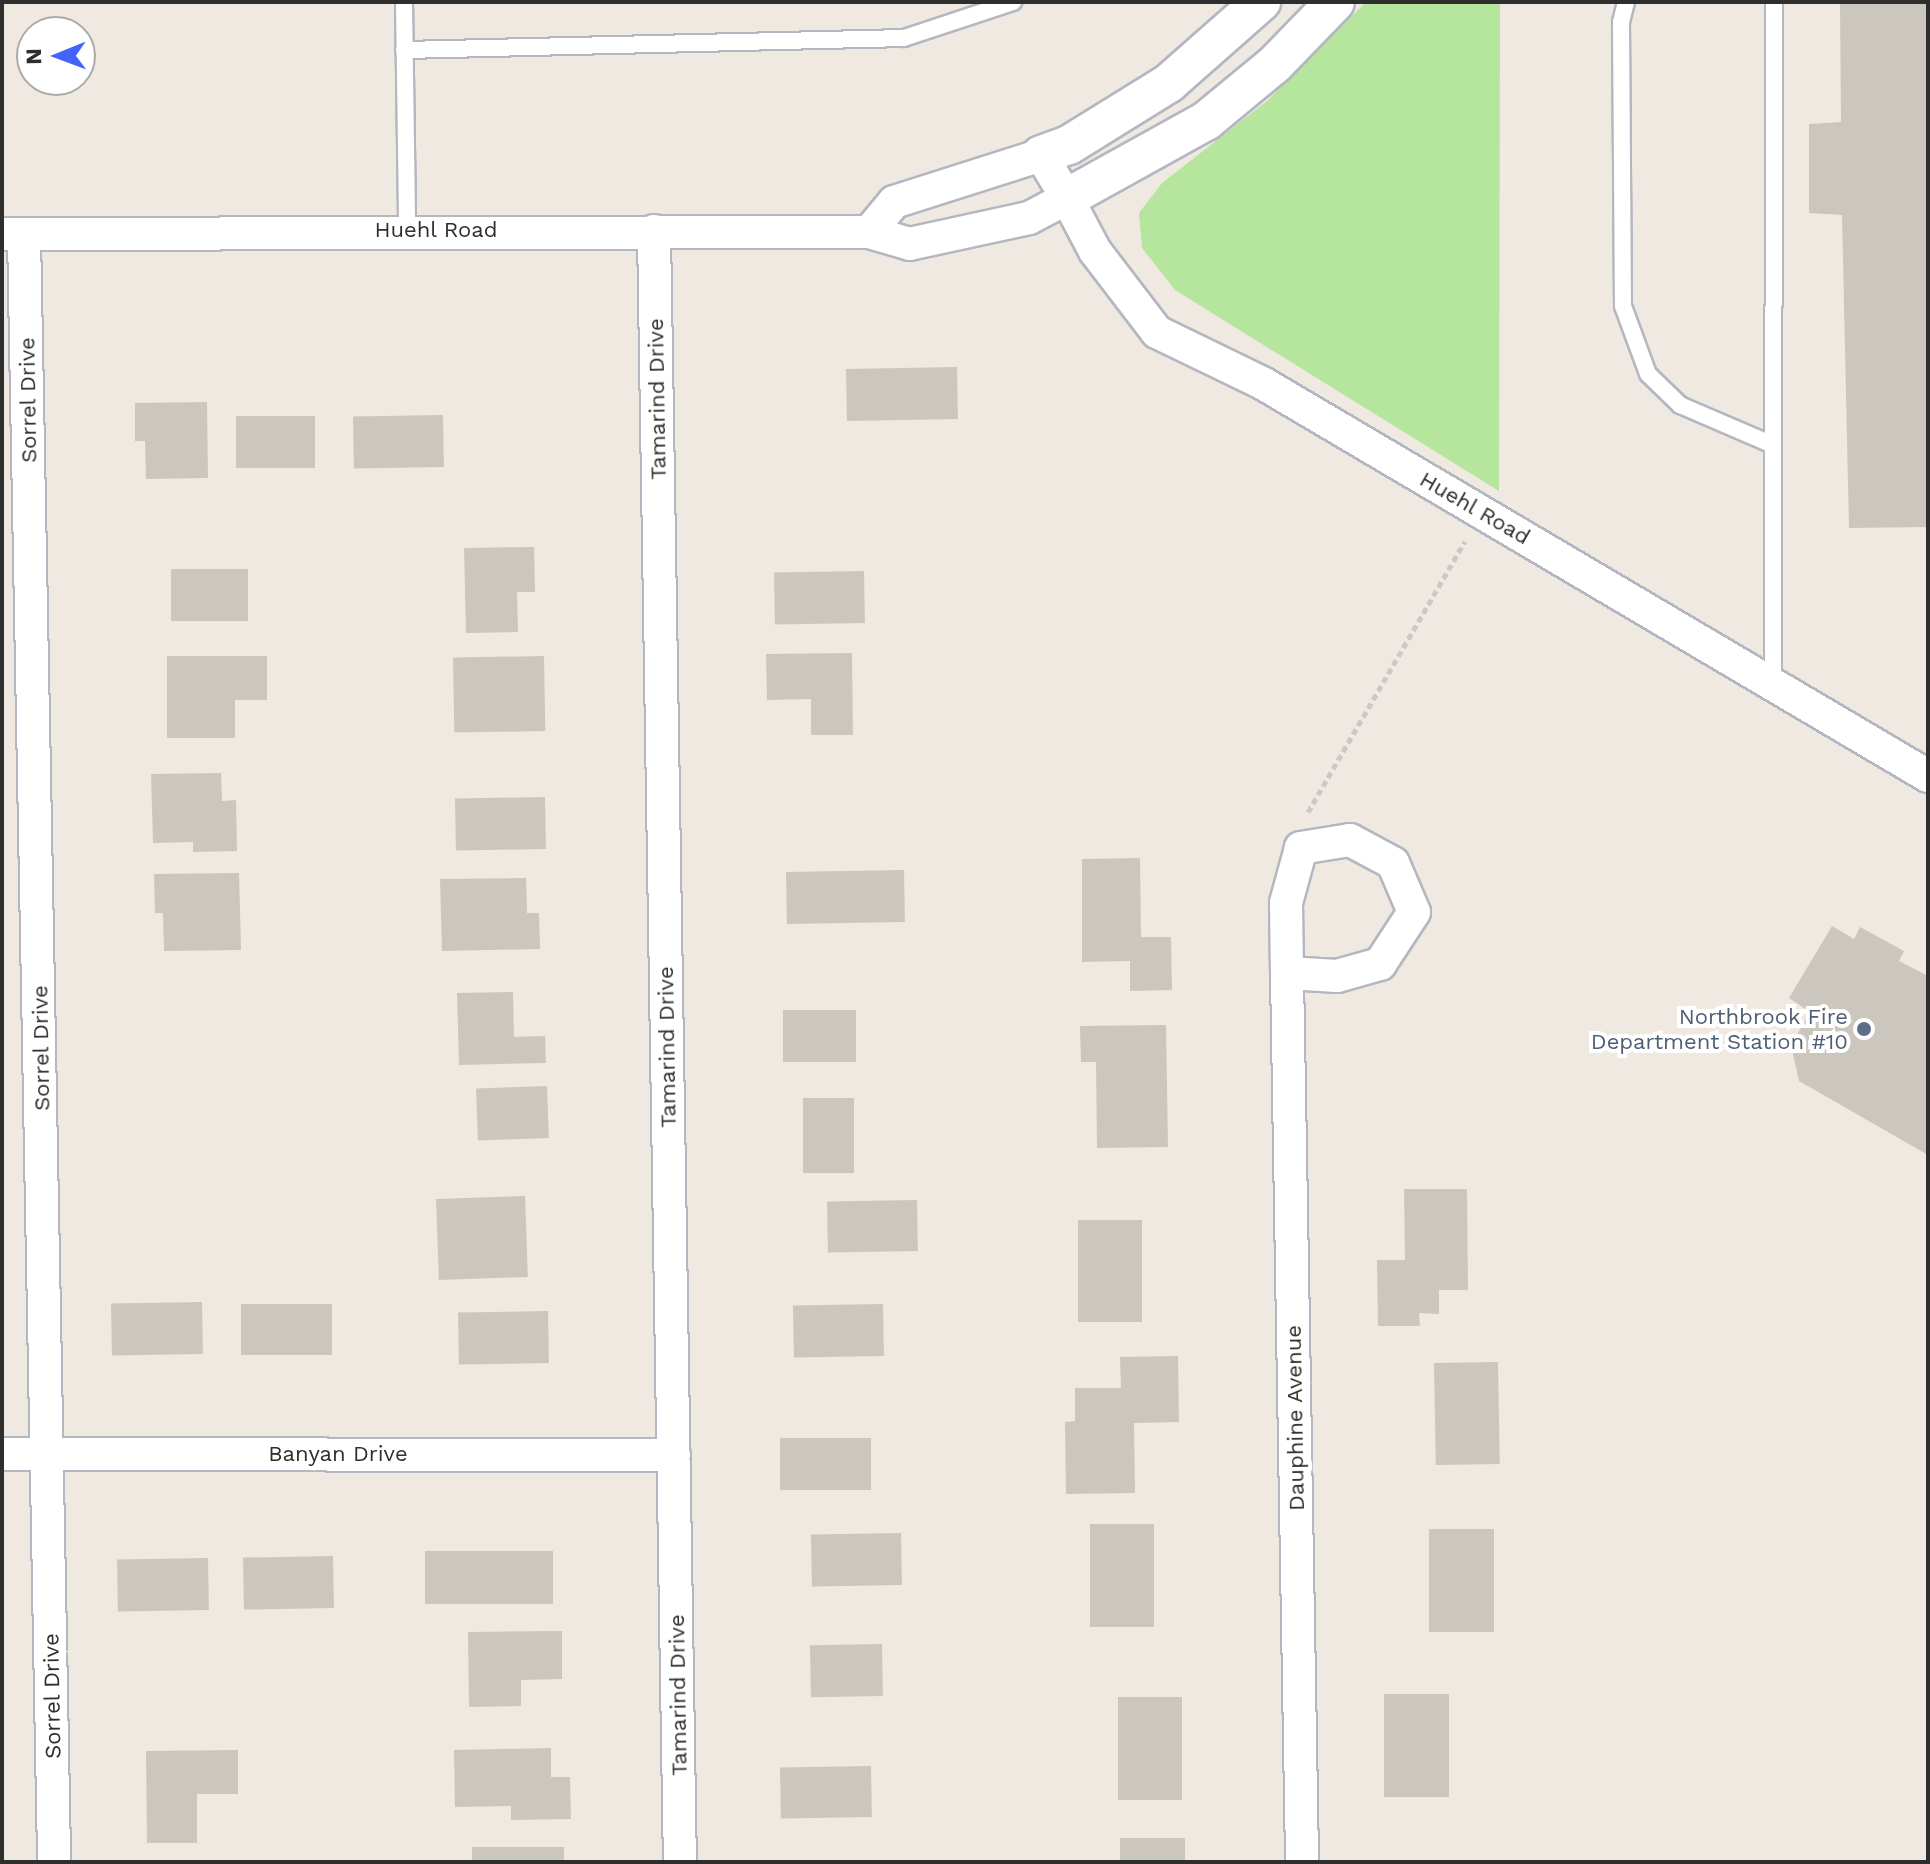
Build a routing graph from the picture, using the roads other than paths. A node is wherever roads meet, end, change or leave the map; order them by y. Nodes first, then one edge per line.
1 (404, 2) edge
2 (1013, 2) edge
3 (1261, 2) edge
4 (1335, 2) edge
5 (1626, 2) edge
6 (1774, 2) edge
7 (404, 50) junction
8 (1041, 155) junction
9 (1067, 198) junction
10 (407, 229) junction
11 (654, 231) junction
12 (869, 232) junction
13 (13, 234) edge
14 (1773, 445) junction
15 (1773, 683) junction
16 (1925, 767) edge
17 (1287, 973) junction
18 (49, 1453) junction
19 (2, 1454) edge
20 (674, 1455) junction
21 (54, 1862) edge
22 (680, 1862) edge
23 (1302, 1862) edge

1 - 7 lane
2 - 7 lane
3 - 8 street
4 - 9 street
5 - 14 lane
6 - 14 lane
7 - 10 lane
8 - 9 street, Huehl Road
8 - 12 street
9 - 12 street, Huehl Road
9 - 15 street, Huehl Road
10 - 11 street, Huehl Road
10 - 13 street, Huehl Road
11 - 12 street, Huehl Road
11 - 20 street, Tamarind Drive
13 - 18 street, Sorrel Drive
14 - 15 lane
15 - 16 street, Huehl Road
17 - 17 street, Dauphine Avenue
17 - 23 street, Dauphine Avenue
18 - 19 street, Banyan Drive
18 - 20 street, Banyan Drive
18 - 21 street, Sorrel Drive
20 - 22 street, Tamarind Drive

